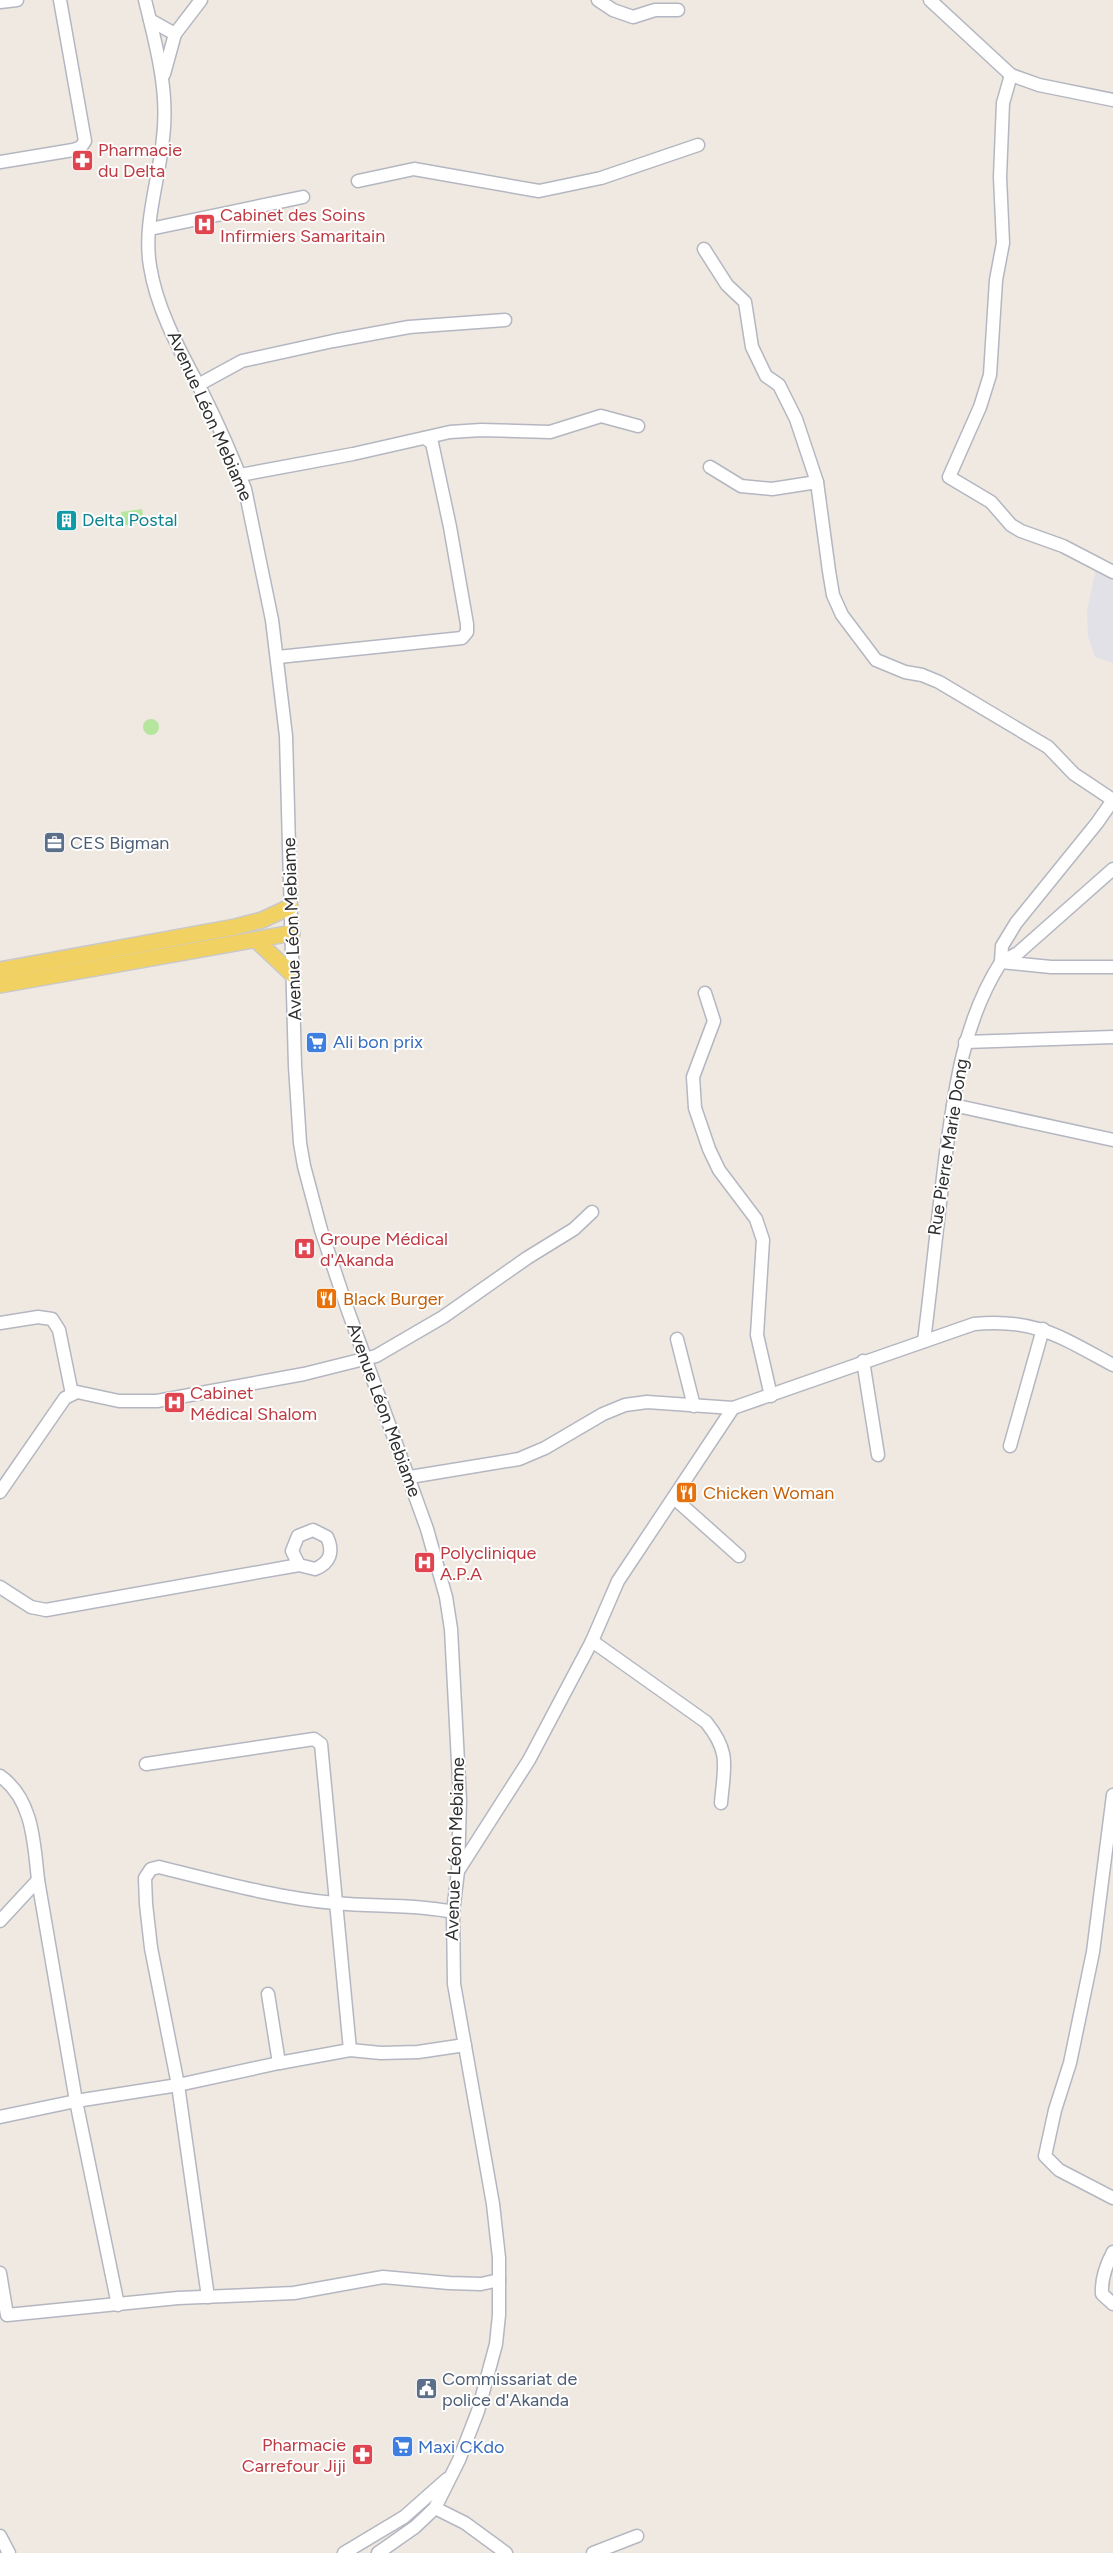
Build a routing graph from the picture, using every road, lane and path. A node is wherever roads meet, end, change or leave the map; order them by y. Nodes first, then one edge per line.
1 (16, 0) edge
2 (60, 0) edge
3 (145, 0) edge
4 (201, 0) edge
5 (598, 0) edge
6 (930, 0) edge
7 (0, 2) edge
8 (678, 10) dead end
9 (150, 20) junction
10 (174, 34) junction
11 (1011, 75) junction
12 (162, 80) junction
13 (1113, 100) edge
14 (698, 145) dead end
15 (0, 162) edge
16 (358, 181) dead end
17 (303, 196) dead end
18 (150, 229) junction
19 (704, 248) dead end
20 (505, 320) dead end
21 (198, 385) junction
22 (638, 426) dead end
23 (426, 438) junction
24 (710, 467) dead end
25 (240, 475) junction
26 (817, 482) junction
27 (1113, 572) edge
28 (278, 657) junction
29 (1113, 800) edge
30 (1113, 869) edge
31 (290, 907) junction
32 (292, 933) junction
33 (256, 940) junction
34 (1001, 962) junction
35 (1113, 967) edge
36 (0, 970) edge
37 (293, 976) junction
38 (0, 985) edge
39 (705, 993) dead end
40 (1113, 1037) edge
41 (965, 1042) junction
42 (952, 1105) junction
43 (1113, 1140) edge
44 (592, 1212) dead end
45 (0, 1323) edge
46 (1043, 1330) junction
47 (677, 1339) dead end
48 (924, 1341) junction
49 (365, 1359) junction
50 (863, 1361) junction
51 (1113, 1365) edge
52 (72, 1394) junction
53 (771, 1396) junction
54 (694, 1406) junction
55 (733, 1408) junction
56 (1010, 1446) dead end
57 (878, 1455) dead end
58 (410, 1478) junction
59 (0, 1492) edge
60 (674, 1498) junction
61 (739, 1556) dead end
62 (299, 1565) dead end
63 (0, 1587) edge
64 (592, 1641) junction
65 (146, 1764) dead end
66 (0, 1776) edge
67 (1113, 1795) edge
68 (721, 1803) dead end
69 (458, 1870) junction
70 (38, 1880) junction
71 (334, 1903) junction
72 (453, 1912) junction
73 (0, 1921) edge
74 (268, 1994) dead end
75 (464, 2045) junction
76 (350, 2050) junction
77 (279, 2063) junction
78 (178, 2085) junction
79 (76, 2101) junction
80 (0, 2117) edge
81 (1113, 2198) edge
82 (1113, 2252) edge
83 (0, 2273) edge
84 (499, 2280) junction
85 (208, 2297) junction
86 (1113, 2304) edge
87 (118, 2305) junction
88 (4, 2316) edge
89 (449, 2478) junction
90 (435, 2508) junction
91 (0, 2536) edge
92 (637, 2536) dead end
93 (9, 2553) edge
94 (344, 2553) edge
95 (378, 2553) edge
96 (506, 2553) edge
97 (593, 2553) edge

1 - 7 street
2 - 15 street
3 - 9 street, Avenue Léon Mebiame
4 - 10 street
5 - 8 street
6 - 11 street
9 - 10 street
9 - 12 street, Avenue Léon Mebiame
10 - 12 street
11 - 13 street
11 - 27 street
12 - 18 street, Avenue Léon Mebiame
14 - 16 street
17 - 18 street
18 - 21 street, Avenue Léon Mebiame
19 - 26 street
20 - 21 street
21 - 25 street, Avenue Léon Mebiame
22 - 23 street
23 - 25 street
23 - 28 street
24 - 26 street
25 - 28 street, Avenue Léon Mebiame
26 - 29 street
28 - 31 street, Avenue Léon Mebiame
29 - 34 street
30 - 34 street
31 - 32 street, Avenue Léon Mebiame
31 - 36 main road
32 - 33 main road
32 - 37 street, Avenue Léon Mebiame
33 - 37 main road
33 - 38 main road
34 - 35 street
34 - 41 street, Rue Pierre Marie Dong
37 - 49 street, Avenue Léon Mebiame
39 - 53 street
40 - 41 street
41 - 42 street, Rue Pierre Marie Dong
42 - 43 street
42 - 48 street, Rue Pierre Marie Dong
44 - 49 street
45 - 52 street
46 - 48 street
46 - 51 street
46 - 56 street
47 - 54 street
48 - 50 street
49 - 52 street
49 - 58 street, Avenue Léon Mebiame
50 - 53 street
50 - 57 street
52 - 59 street
53 - 55 street
54 - 55 street
54 - 58 street
55 - 60 street
58 - 69 street, Avenue Léon Mebiame
60 - 61 street
60 - 64 street
62 - 63 street
64 - 68 street
64 - 69 street
65 - 71 street
66 - 70 street
67 - 81 street
69 - 72 street, Avenue Léon Mebiame
70 - 73 street
70 - 79 street
71 - 72 street
71 - 76 street
71 - 78 street
72 - 75 street, Avenue Léon Mebiame
74 - 77 street
75 - 76 street
75 - 84 street, Avenue Léon Mebiame
76 - 77 street
77 - 78 street
78 - 79 street
78 - 85 street
79 - 80 street
79 - 87 street
82 - 86 street
83 - 88 street
84 - 85 street
84 - 89 street, Avenue Léon Mebiame
85 - 87 street
87 - 88 street
89 - 90 street, Avenue Léon Mebiame
89 - 94 street
90 - 95 street, Avenue Léon Mebiame
90 - 96 street
91 - 93 street
92 - 97 street

